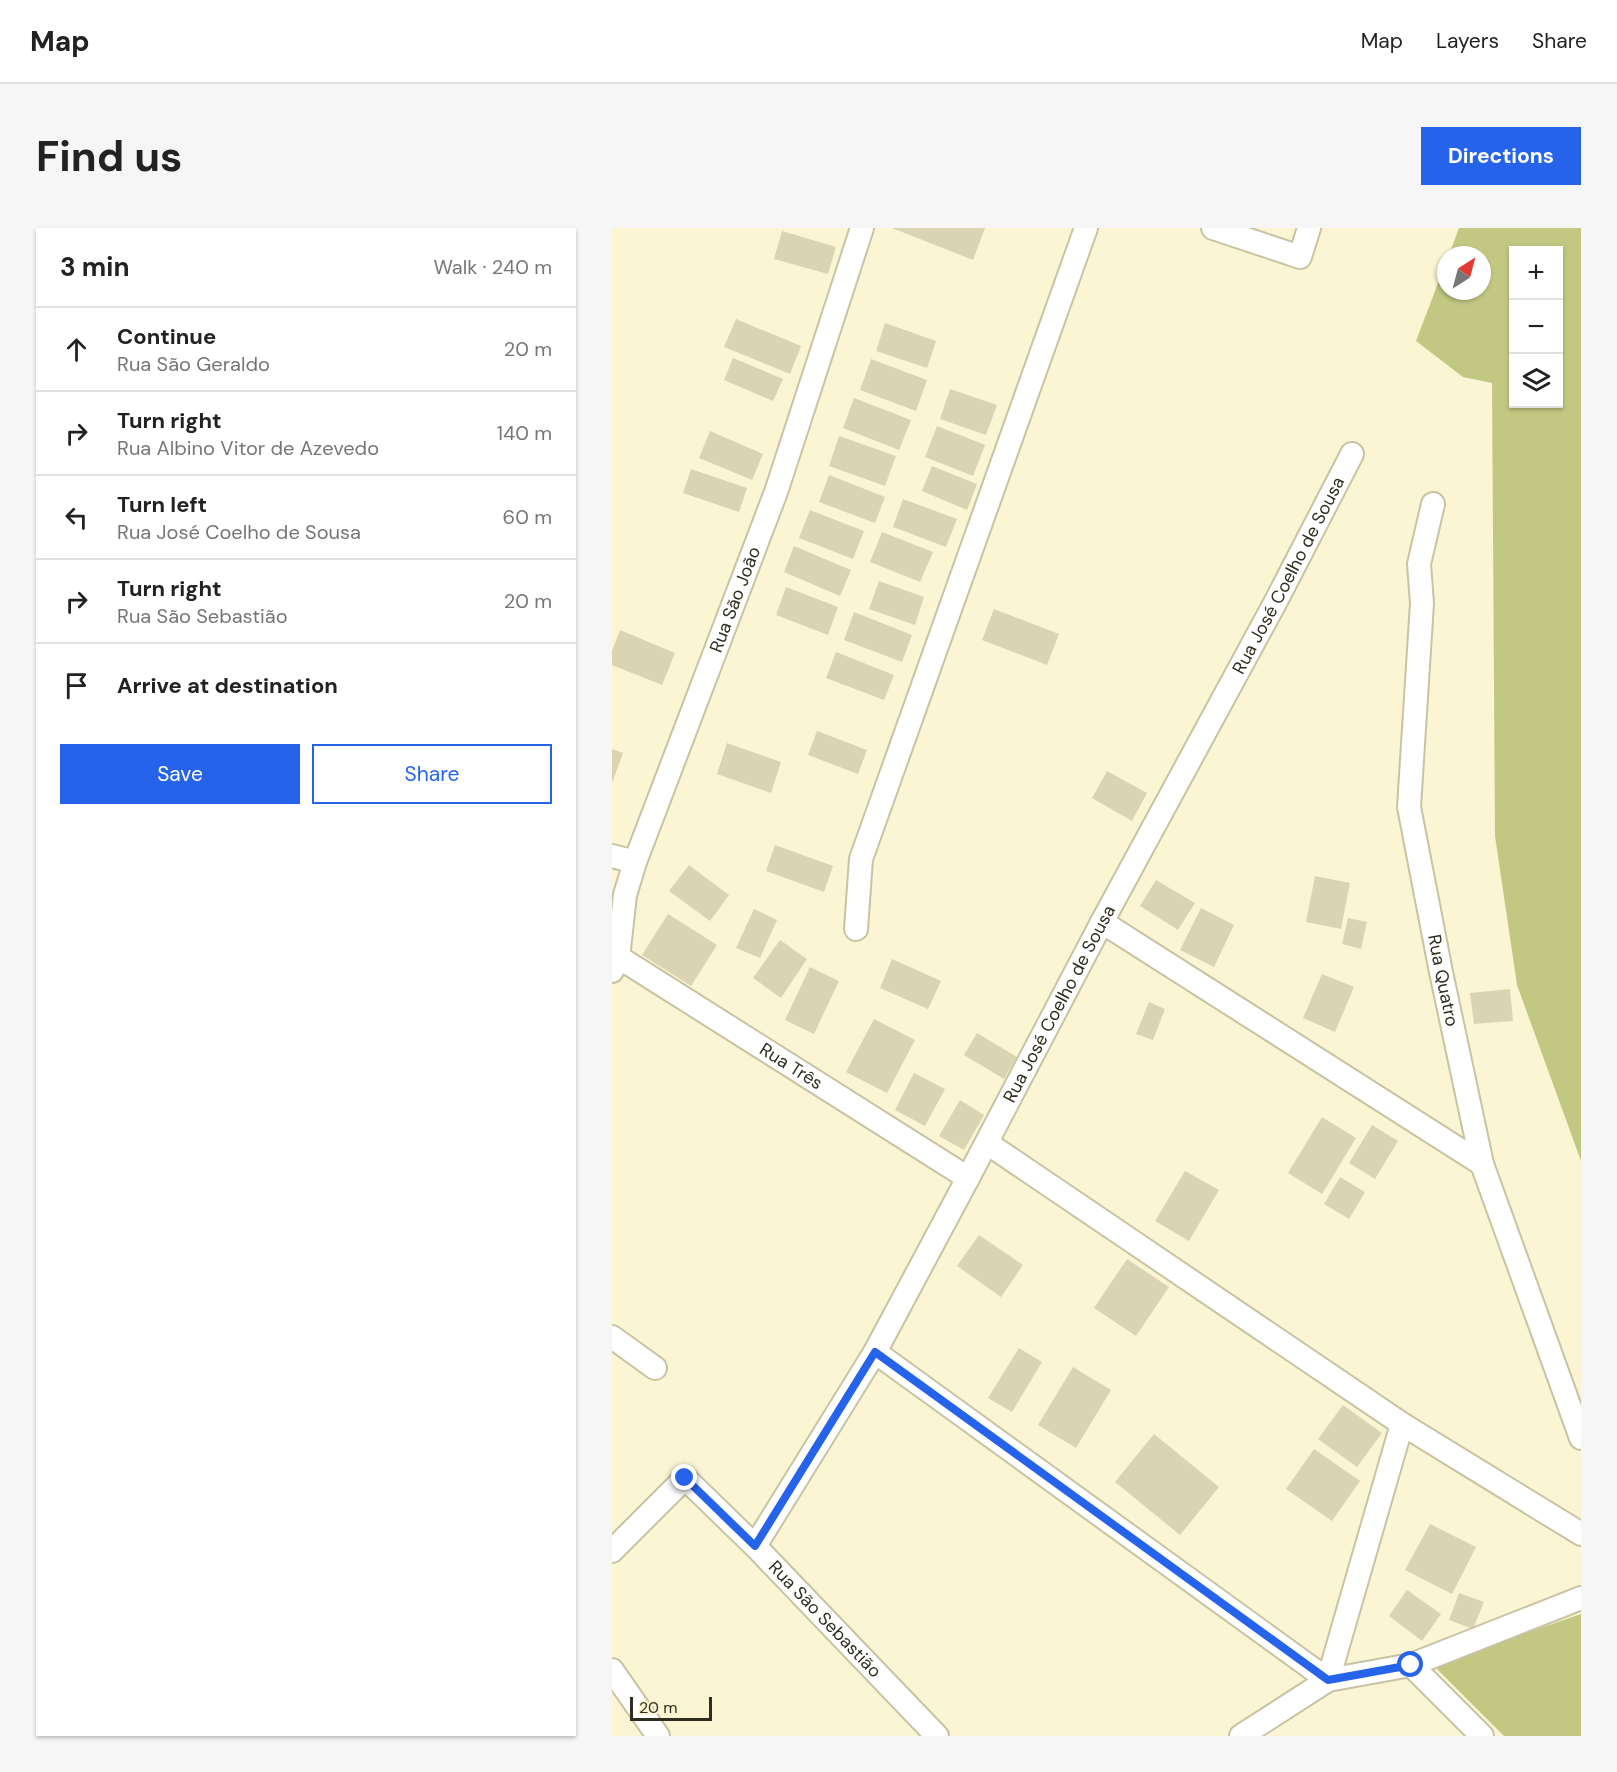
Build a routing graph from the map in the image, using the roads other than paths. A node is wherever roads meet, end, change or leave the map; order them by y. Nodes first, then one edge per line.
1 (862, 228) edge
2 (1086, 228) edge
3 (1213, 228) edge
4 (1309, 228) edge
5 (1352, 454) dead end
6 (1433, 504) dead end
7 (612, 856) edge
8 (635, 862) junction
9 (619, 901) edge
10 (1102, 922) junction
11 (856, 929) dead end
12 (614, 961) edge
13 (987, 1143) junction
14 (1482, 1164) junction
15 (968, 1178) junction
16 (612, 1337) edge
17 (875, 1352) junction
18 (655, 1368) dead end
19 (1402, 1425) junction
20 (1581, 1438) edge
21 (1581, 1534) edge
22 (755, 1546) junction
23 (612, 1551) edge
24 (1581, 1598) edge
25 (1411, 1665) junction
26 (612, 1670) edge
27 (1328, 1680) junction
28 (658, 1736) edge
29 (937, 1736) edge
30 (1241, 1736) edge
31 (1482, 1736) edge

1 - 8 street, Rua São João
2 - 11 street
3 - 4 street
5 - 10 street, Rua José Coelho de Sousa
6 - 14 street, Rua Quatro
7 - 8 street
8 - 9 street, Rua São João
9 - 12 street, Rua São João
10 - 13 street, Rua José Coelho de Sousa
10 - 14 street
12 - 15 street, Rua Três
13 - 15 street, Rua José Coelho de Sousa
13 - 19 street
14 - 20 street, Rua Quatro
15 - 17 street, Rua José Coelho de Sousa
16 - 18 street
17 - 22 street, Rua José Coelho de Sousa
17 - 27 street
19 - 21 street
19 - 27 street
22 - 23 street, Rua São Sebastião
22 - 29 street, Rua São Sebastião
24 - 25 street
25 - 27 street
25 - 31 street
26 - 28 street
27 - 30 street

